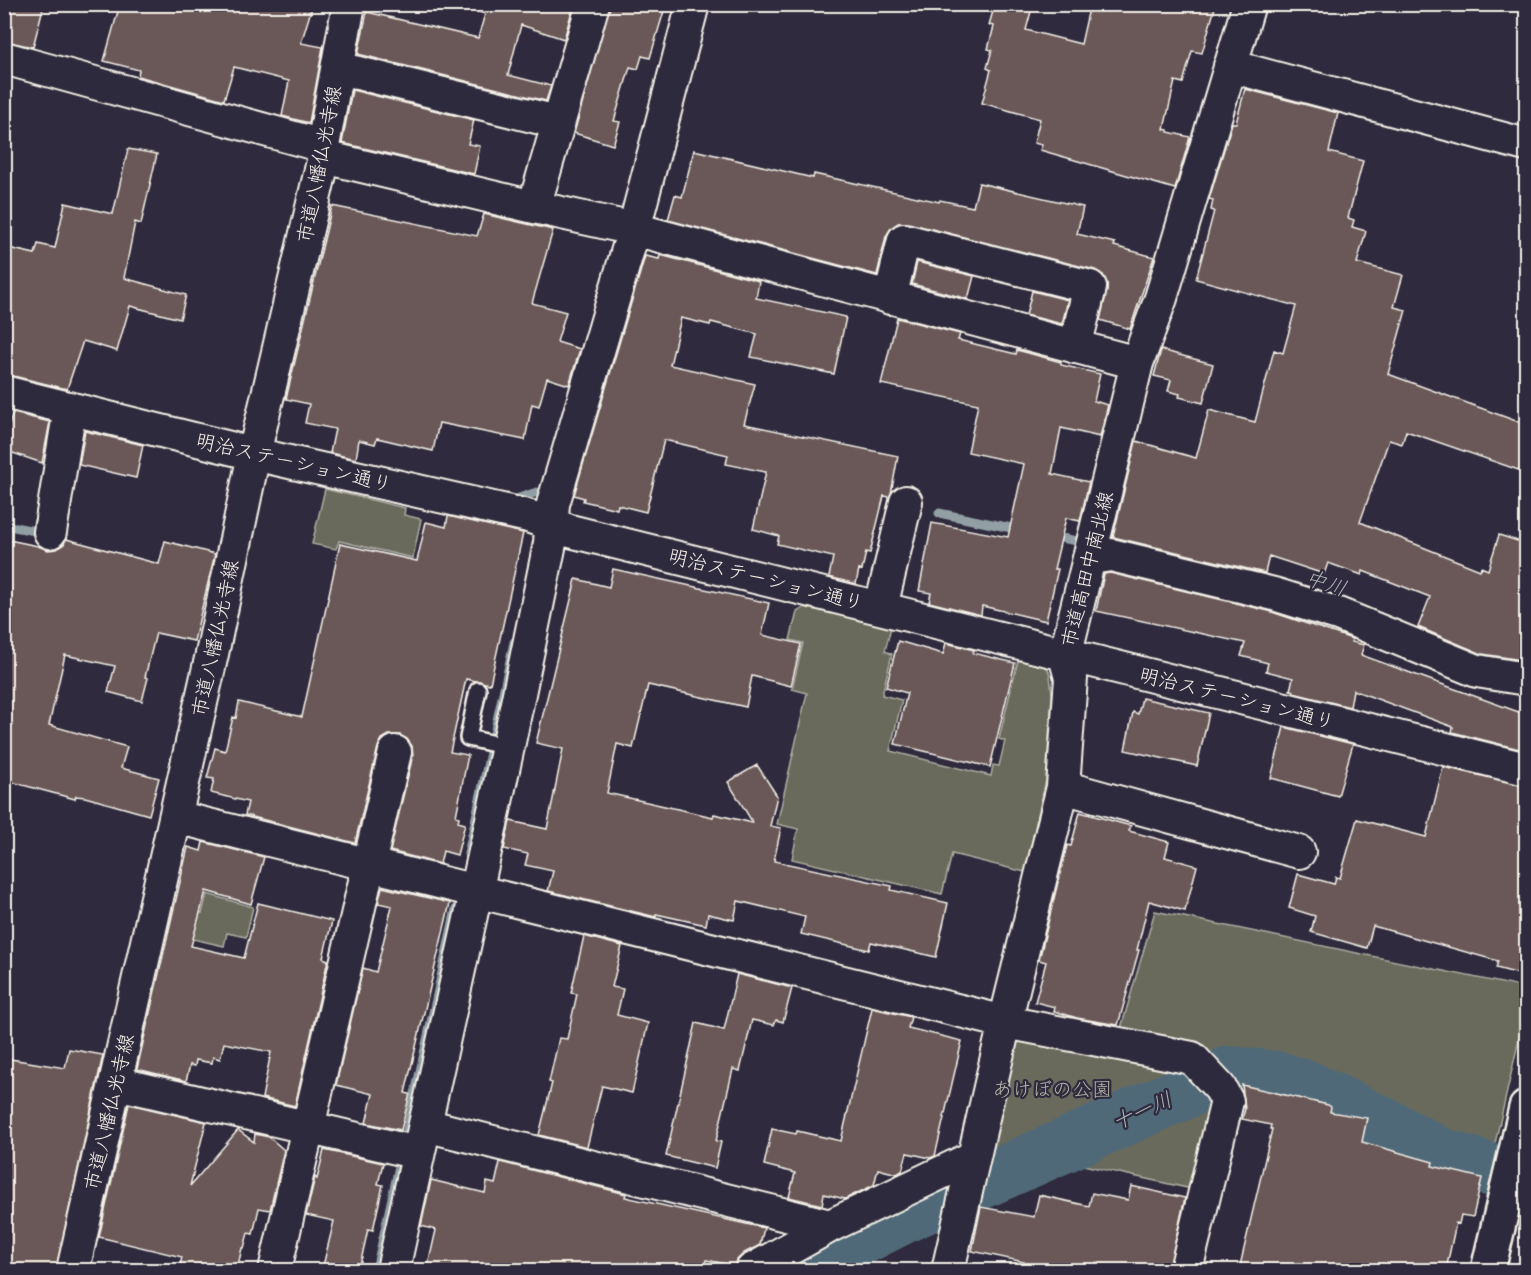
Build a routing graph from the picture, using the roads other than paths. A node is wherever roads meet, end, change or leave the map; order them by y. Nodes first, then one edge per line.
1 (349, 4) edge
2 (593, 4) edge
3 (693, 4) edge
4 (1249, 4) edge
5 (4, 58) edge
6 (1230, 66) junction
7 (338, 68) junction
8 (557, 122) junction
9 (1527, 145) edge
10 (324, 151) junction
11 (534, 207) junction
12 (634, 229) junction
13 (890, 298) junction
14 (1075, 347) junction
15 (1137, 363) junction
16 (4, 392) edge
17 (70, 408) junction
18 (254, 454) junction
19 (906, 502) dead end
20 (551, 525) junction
21 (50, 532) dead end
22 (1091, 558) junction
23 (881, 607) junction
24 (1065, 656) junction
25 (1527, 679) edge
26 (478, 690) dead end
27 (497, 745) junction
28 (395, 752) dead end
29 (1527, 769) edge
30 (1063, 787) junction
31 (176, 817) junction
32 (1299, 852) dead end
33 (369, 865) junction
34 (477, 892) junction
35 (1005, 1022) junction
36 (116, 1083) junction
37 (1527, 1108) edge
38 (308, 1128) junction
39 (412, 1144) junction
40 (1523, 1144) edge
41 (969, 1180) junction
42 (1517, 1192) edge
43 (830, 1226) junction
44 (771, 1266) edge
45 (73, 1270) edge
46 (275, 1270) edge
47 (393, 1270) edge
48 (948, 1270) edge
49 (1186, 1270) edge
50 (1488, 1270) edge

1 - 7 street, 市道八幡仏光寺線
2 - 8 street
3 - 12 street
4 - 6 street, 市道高田中南北線
5 - 10 street
6 - 9 street
6 - 15 street, 市道高田中南北線
7 - 8 street
7 - 10 street, 市道八幡仏光寺線
8 - 11 street
10 - 11 street
10 - 18 street, 市道八幡仏光寺線
11 - 12 street
12 - 13 street
12 - 20 street
13 - 14 street
13 - 14 street
14 - 15 street
15 - 22 street, 市道高田中南北線
16 - 17 street, 明治ステーション通り
17 - 18 street, 明治ステーション通り
17 - 21 street
18 - 20 street, 明治ステーション通り
18 - 31 street, 市道八幡仏光寺線
19 - 23 street
20 - 23 street, 明治ステーション通り
20 - 27 street
22 - 24 street, 市道高田中南北線
22 - 25 street
23 - 24 street, 明治ステーション通り
24 - 29 street, 明治ステーション通り
24 - 30 street, 市道高田中南北線
26 - 27 lane
27 - 34 street
28 - 33 street
30 - 32 street
30 - 35 street, 市道高田中南北線
31 - 33 street
31 - 36 street, 市道八幡仏光寺線
33 - 34 street
33 - 38 street
34 - 35 street
34 - 39 street
35 - 41 street, 市道高田中南北線
35 - 49 street
36 - 38 street
36 - 45 street, 市道八幡仏光寺線
37 - 40 main road
38 - 39 street
38 - 46 street
39 - 43 street
39 - 47 street
40 - 42 main road
41 - 43 street
41 - 48 street, 市道高田中南北線
42 - 50 main road
43 - 44 street

